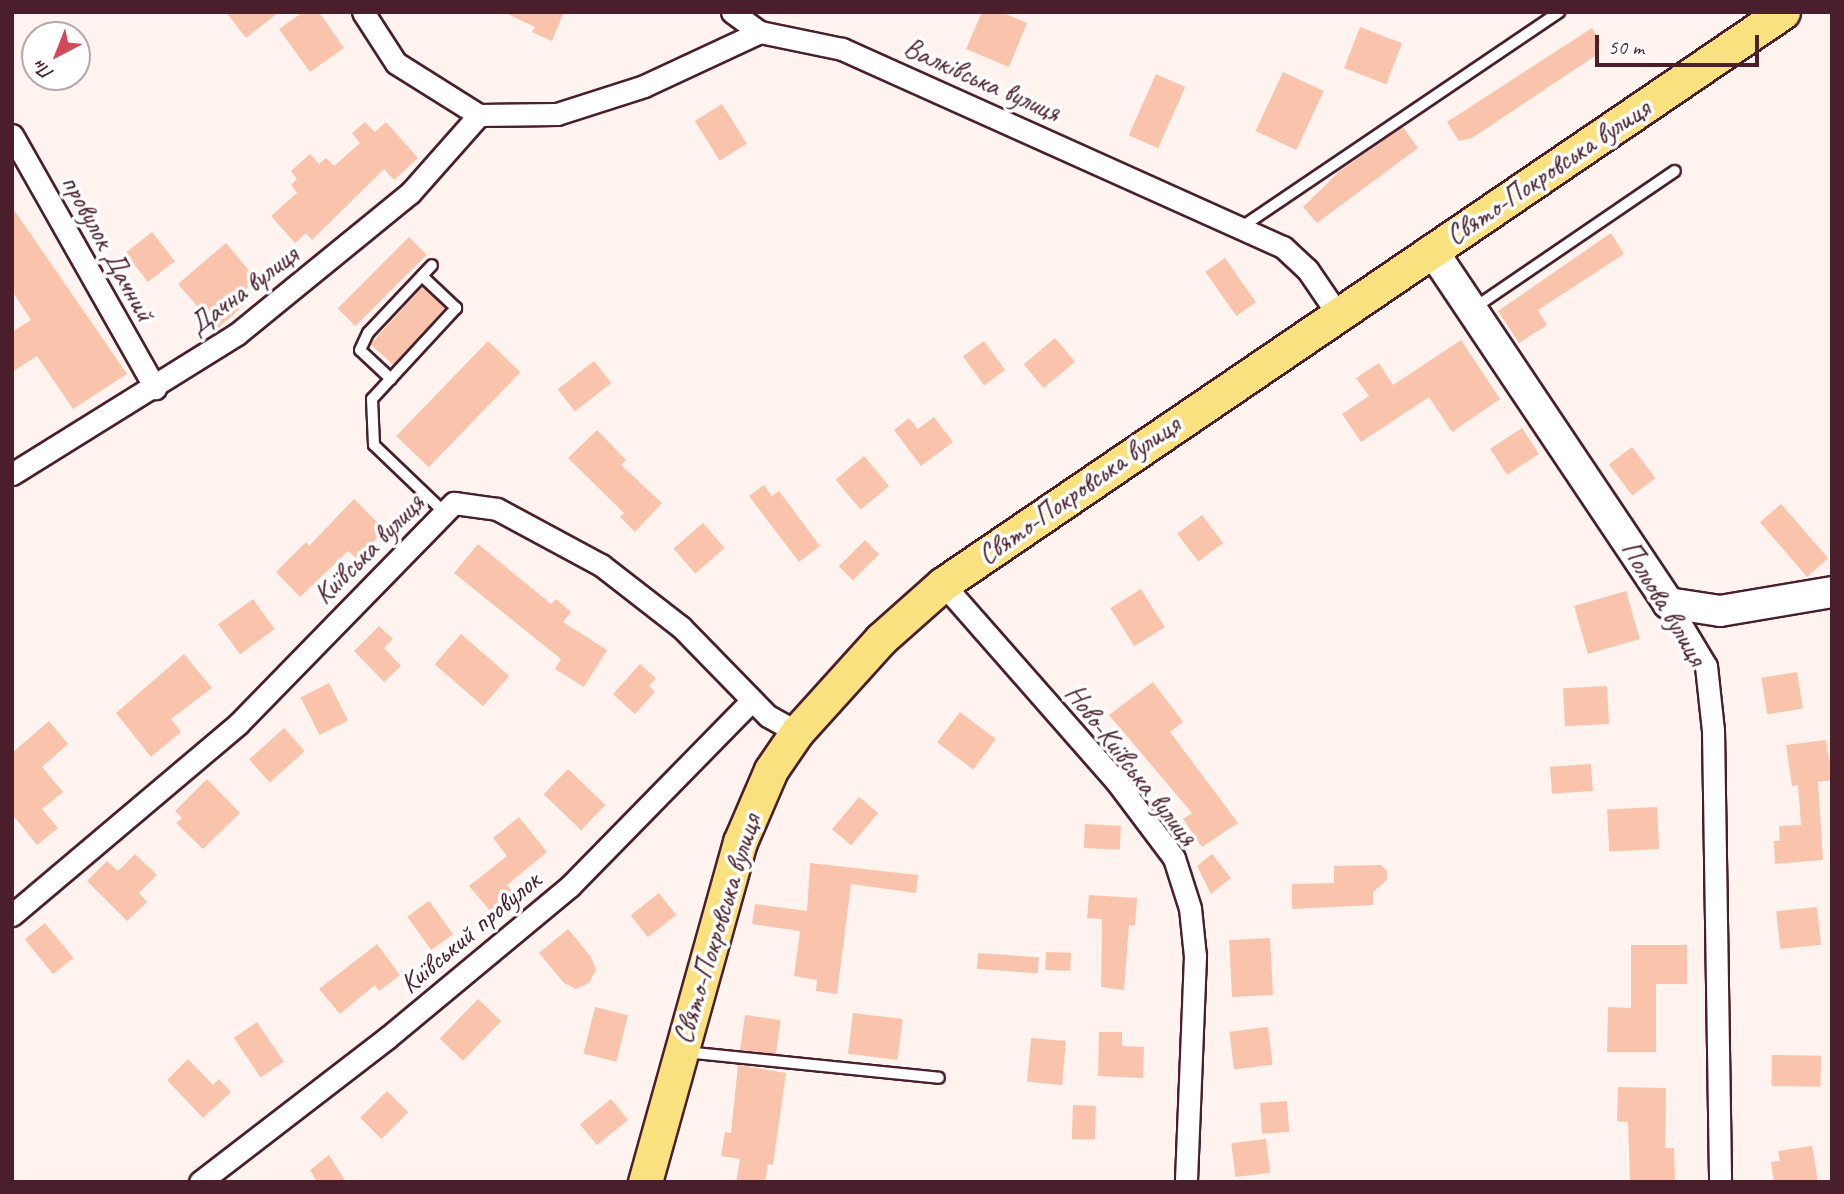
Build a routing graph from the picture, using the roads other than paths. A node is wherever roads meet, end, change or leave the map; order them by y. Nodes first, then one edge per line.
1 (363, 12) edge
2 (732, 12) edge
3 (1559, 12) edge
4 (1772, 15) edge
5 (760, 32) junction
6 (480, 115) junction
7 (12, 135) edge
8 (1675, 171) dead end
9 (1243, 226) junction
10 (1432, 250) junction
11 (432, 265) dead end
12 (422, 276) junction
13 (1472, 310) junction
14 (1337, 313) junction
15 (391, 379) junction
16 (155, 388) junction
17 (12, 474) edge
18 (444, 512) junction
19 (943, 584) junction
20 (1832, 593) edge
21 (1668, 603) junction
22 (752, 700) junction
23 (797, 732) junction
24 (14, 909) edge
25 (678, 1052) junction
26 (939, 1079) dead end
27 (200, 1182) edge
28 (645, 1182) edge
29 (1186, 1182) edge
30 (1720, 1182) edge

1 - 6 street
2 - 5 street
3 - 9 lane
4 - 10 main road, Свято-Покровська вулиця
5 - 6 street
5 - 9 street, Валківська вулиця
6 - 16 street, Дачна вулиця
7 - 16 street, провулок Дачний
8 - 13 lane
9 - 14 street, Валківська вулиця
10 - 13 street, Польова вулиця
10 - 14 main road, Свято-Покровська вулиця
11 - 12 lane
12 - 15 lane
12 - 15 lane
13 - 21 street, Польова вулиця
14 - 19 main road, Свято-Покровська вулиця
15 - 18 lane
16 - 17 street, Дачна вулиця
18 - 22 street, Київська вулиця
18 - 24 street, Київська вулиця
19 - 23 main road, Свято-Покровська вулиця
19 - 29 street, Ново-Київська вулиця
20 - 21 street
21 - 30 street, Польова вулиця
22 - 23 street, Київська вулиця
22 - 27 street, Київський провулок
23 - 25 main road, Свято-Покровська вулиця
25 - 26 lane
25 - 28 main road, Свято-Покровська вулиця

